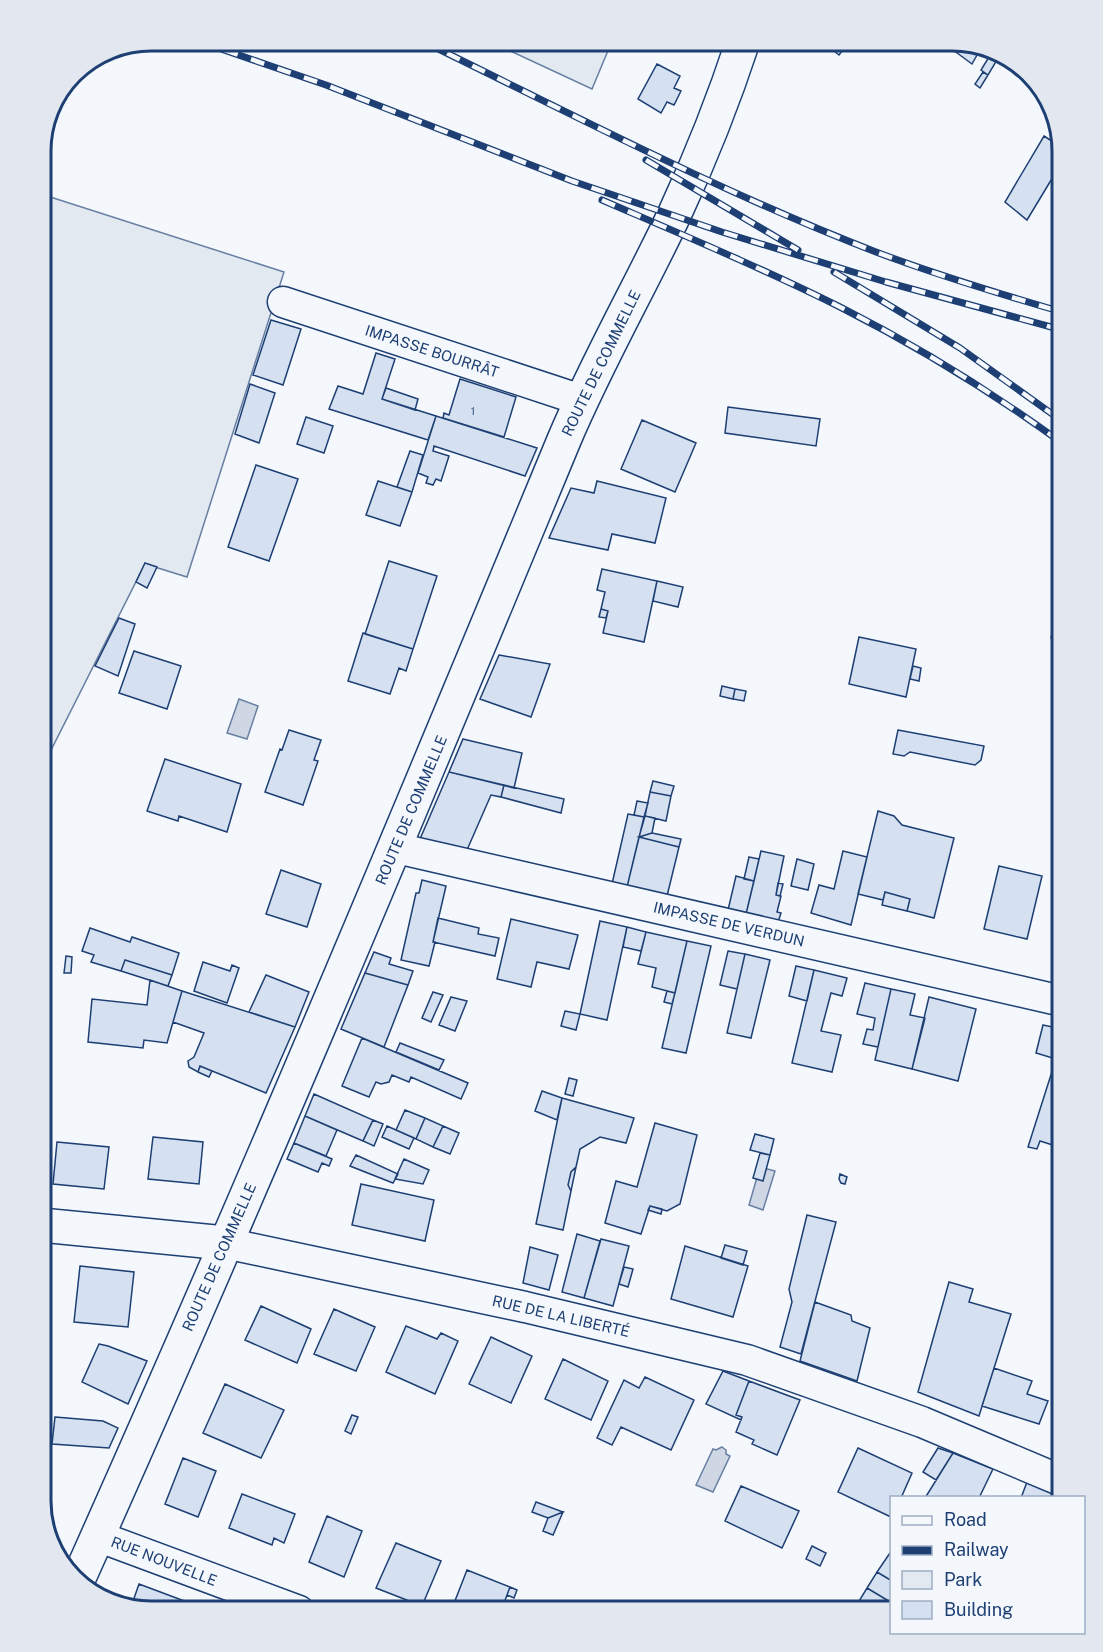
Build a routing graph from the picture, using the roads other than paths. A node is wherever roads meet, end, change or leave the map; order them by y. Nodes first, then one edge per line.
1 (740, 51) edge
2 (283, 302) dead end
3 (581, 400) junction
4 (396, 848) junction
5 (1052, 999) edge
6 (51, 1226) edge
7 (225, 1244) junction
8 (1052, 1477) edge
9 (97, 1536) junction
10 (81, 1572) edge
11 (272, 1601) edge

1 - 3 street, ROUTE DE COMMELLE
2 - 3 street, IMPASSE BOURRÂT
3 - 4 street, ROUTE DE COMMELLE
4 - 5 street, IMPASSE DE VERDUN
4 - 7 street, ROUTE DE COMMELLE
6 - 7 street, RUE DE LA LIBERTÉ
7 - 8 street, RUE DE LA LIBERTÉ
7 - 9 street, ROUTE DE COMMELLE
9 - 10 street, ROUTE DE COMMELLE
9 - 11 street, RUE NOUVELLE

